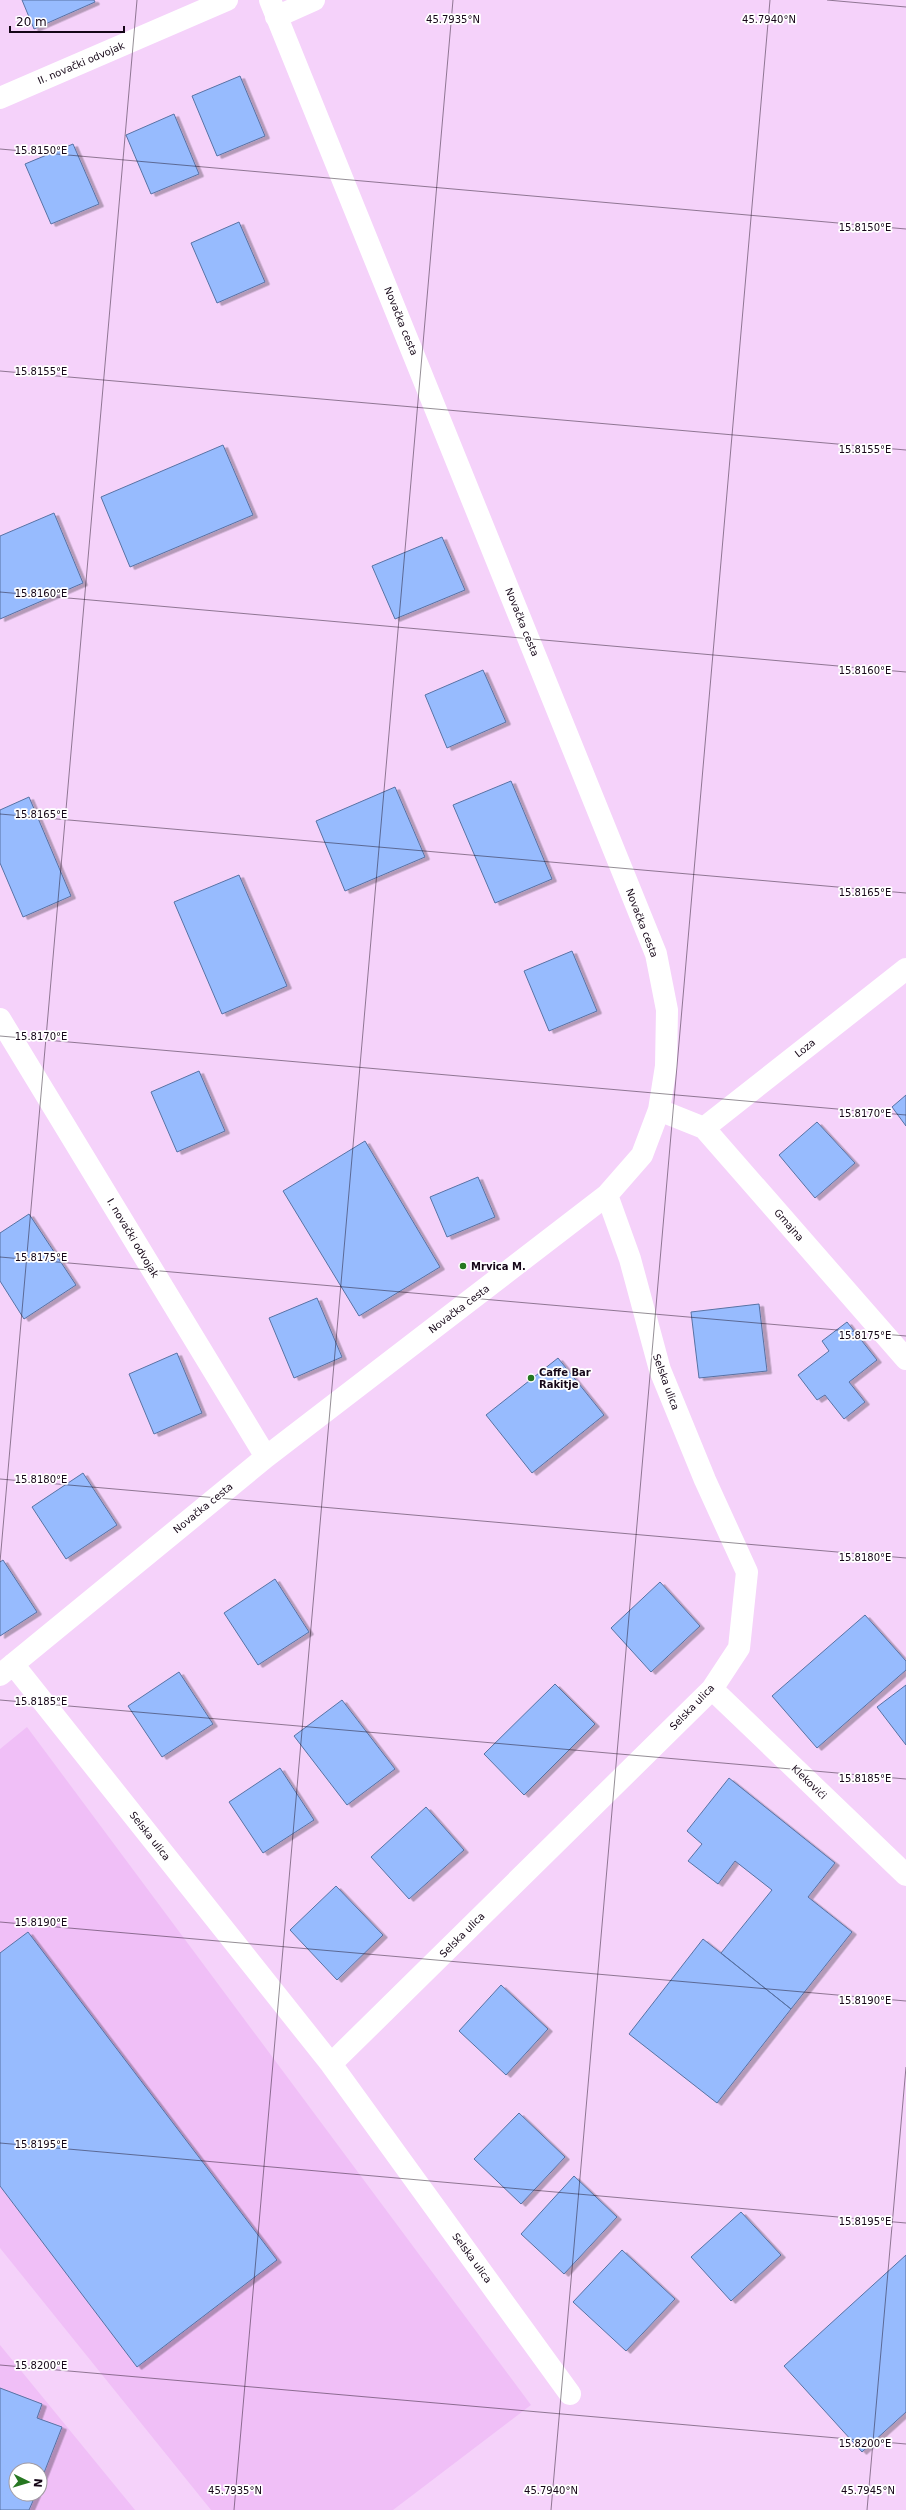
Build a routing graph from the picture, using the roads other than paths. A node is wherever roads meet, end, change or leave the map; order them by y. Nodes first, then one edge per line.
1 (227, 0) edge
2 (314, 0) edge
3 (273, 8) edge
4 (0, 98) edge
5 (906, 969) edge
6 (0, 1019) edge
7 (659, 1110) junction
8 (704, 1128) junction
9 (607, 1195) junction
10 (906, 1359) edge
11 (266, 1457) junction
12 (7, 1669) edge
13 (712, 1689) junction
14 (906, 1875) edge
15 (331, 2064) junction
16 (570, 2394) dead end

1 - 4 street, II. novački odvojak
2 - 3 street
3 - 7 street, Novačka cesta
5 - 8 street, Loza
6 - 11 street, I. novački odvojak
7 - 8 street, Gmajna
7 - 9 street, Novačka cesta
8 - 10 street, Gmajna
9 - 11 street, Novačka cesta
9 - 13 street, Selska ulica
11 - 12 street, Novačka cesta
12 - 15 street, Selska ulica
13 - 14 street, Klekovići
13 - 15 street, Selska ulica
15 - 16 street, Selska ulica

